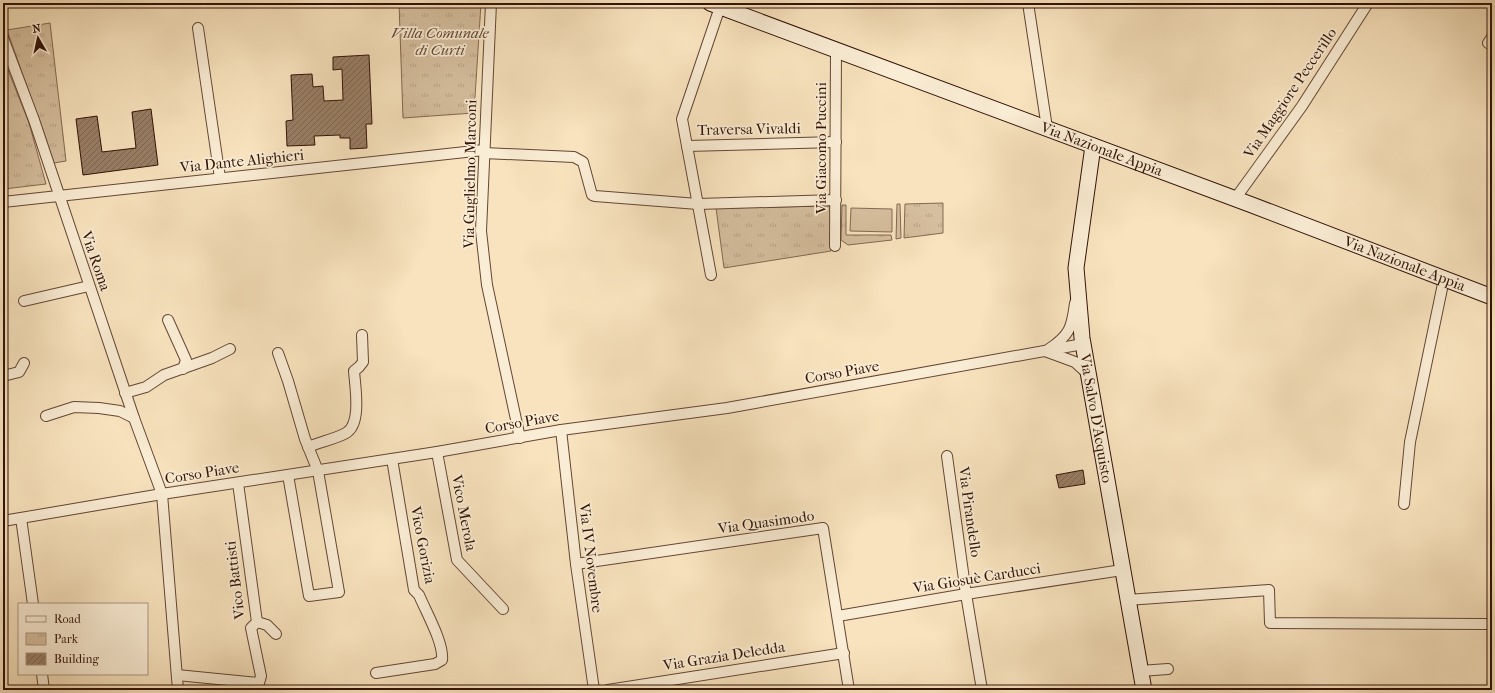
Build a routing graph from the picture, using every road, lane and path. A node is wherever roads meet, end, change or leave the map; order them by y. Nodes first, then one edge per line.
1 (491, 3) edge
2 (1028, 3) edge
3 (1368, 3) edge
4 (715, 5) edge
5 (198, 28) dead end
6 (3, 38) edge
7 (836, 50) junction
8 (1047, 128) junction
9 (836, 142) junction
10 (687, 146) junction
11 (1093, 146) junction
12 (484, 152) junction
13 (220, 178) junction
14 (58, 195) junction
15 (1235, 198) junction
16 (836, 200) junction
17 (3, 202) edge
18 (698, 204) junction
19 (835, 246) dead end
20 (711, 275) dead end
21 (1444, 279) junction
22 (1078, 285) junction
23 (89, 286) junction
24 (1492, 297) edge
25 (24, 301) dead end
26 (168, 320) dead end
27 (362, 335) dead end
28 (1083, 344) junction
29 (230, 349) dead end
30 (1045, 351) junction
31 (278, 353) dead end
32 (24, 363) dead end
33 (183, 369) junction
34 (1088, 374) junction
35 (3, 376) edge
36 (125, 393) junction
37 (46, 416) dead end
38 (134, 418) junction
39 (561, 430) junction
40 (520, 438) junction
41 (308, 447) junction
42 (437, 452) junction
43 (947, 456) dead end
44 (392, 459) junction
45 (318, 471) junction
46 (288, 475) junction
47 (238, 483) junction
48 (162, 494) junction
49 (1404, 504) dead end
50 (4, 518) edge
51 (21, 518) junction
52 (576, 564) junction
53 (1122, 570) junction
54 (966, 594) junction
55 (1127, 600) junction
56 (32, 603) edge
57 (503, 609) dead end
58 (838, 616) junction
59 (257, 622) junction
60 (1487, 624) dead end
61 (276, 634) dead end
62 (844, 653) junction
63 (1168, 669) dead end
64 (1140, 671) junction
65 (376, 673) dead end
66 (177, 674) junction
67 (42, 675) edge
68 (44, 690) edge
69 (178, 690) edge
70 (594, 690) edge
71 (608, 690) edge
72 (849, 690) edge
73 (982, 690) edge
74 (1144, 690) edge

1 - 12 street, Via Guglielmo Marconi
2 - 8 street
3 - 15 street, Via Maggiore Peccerillo
4 - 7 main road, Via Nazionale Appia
4 - 10 street
5 - 13 street
6 - 14 street, Via Roma
7 - 8 main road, Via Nazionale Appia
7 - 9 street, Via Giacomo Puccini
8 - 11 main road, Via Nazionale Appia
9 - 10 street, Traversa Vivaldi
9 - 16 street, Via Giacomo Puccini
10 - 18 street
11 - 15 main road, Via Nazionale Appia
11 - 22 main road, Via Salvo D'Acquisto
12 - 13 street, Via Dante Alighieri
12 - 18 street, Via Dante Alighieri
12 - 40 street, Via Guglielmo Marconi
13 - 14 street, Via Dante Alighieri
14 - 17 street, Via Dante Alighieri
14 - 23 street, Via Roma
15 - 21 main road, Via Nazionale Appia
16 - 18 street
16 - 19 street, Via Giacomo Puccini
18 - 20 street
21 - 24 main road, Via Nazionale Appia
21 - 49 street
22 - 28 main road, Via Salvo D'Acquisto
22 - 30 street, Corso Piave
23 - 25 street
23 - 36 street, Via Roma
26 - 33 street
27 - 41 street
28 - 30 street, Corso Piave
28 - 34 main road, Via Salvo D'Acquisto
29 - 33 street
30 - 34 street
30 - 39 street, Corso Piave
31 - 41 street
32 - 35 street
33 - 36 street
34 - 53 main road, Via Salvo D'Acquisto
36 - 38 street, Via Roma
37 - 38 street
38 - 48 street, Via Roma
39 - 40 street, Corso Piave
39 - 52 street, Via IV Novembre
40 - 42 street, Corso Piave
41 - 45 street
42 - 44 street, Corso Piave
42 - 57 street, Vico Merola
43 - 54 street, Via Pirandello
44 - 45 street, Corso Piave
44 - 65 street, Vico Gorizia
45 - 46 street, Corso Piave
45 - 46 street
46 - 47 street, Corso Piave
47 - 48 street, Corso Piave
47 - 59 street, Vico Battisti
48 - 51 street, Corso Piave
48 - 66 street, Via Roma
50 - 51 street, Corso Piave
51 - 56 street
52 - 58 street, Via Quasimodo
52 - 70 street, Via IV Novembre
53 - 54 street, Via Giosuè Carducci
53 - 55 main road, Via Salvo D'Acquisto
54 - 58 street, Via Giosuè Carducci
54 - 73 street, Via Pirandello
55 - 60 street
55 - 64 main road, Via Salvo D'Acquisto
58 - 62 street, Via Quasimodo
59 - 61 street
59 - 66 street, Vico Battisti
62 - 71 street, Via Grazia Deledda
62 - 72 street, Via Quasimodo
63 - 64 street
64 - 74 main road, Via Salvo D'Acquisto
66 - 69 street, Via Roma
67 - 68 street

